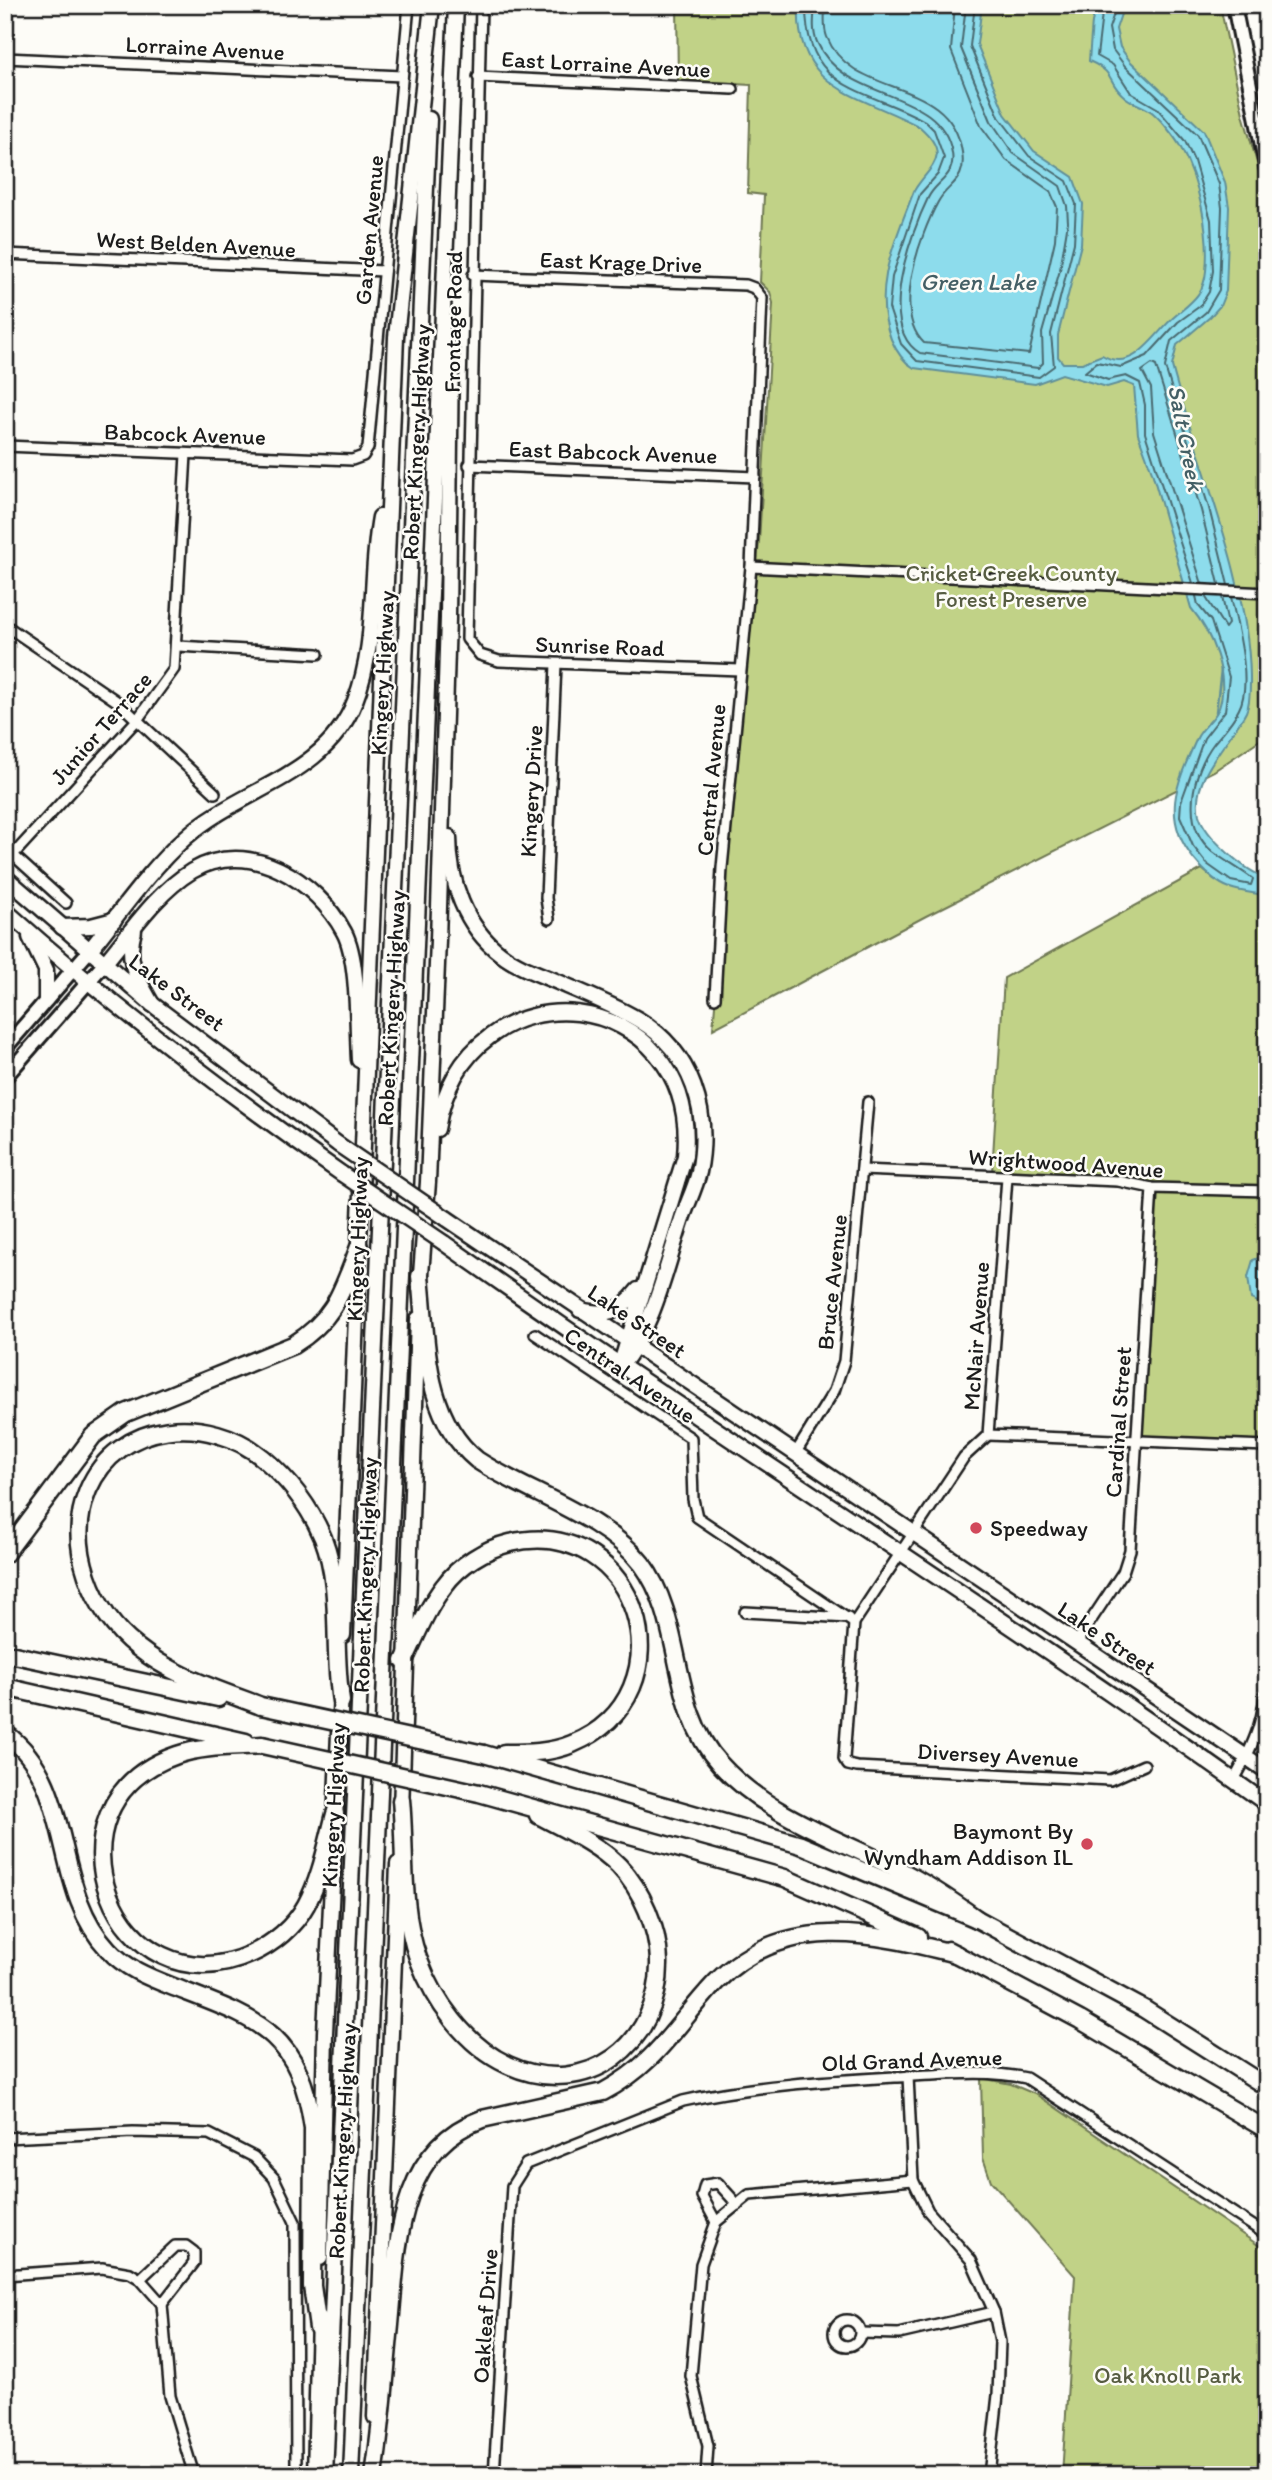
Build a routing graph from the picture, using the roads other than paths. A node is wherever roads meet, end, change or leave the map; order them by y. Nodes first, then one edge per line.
1 (408, 5) edge
2 (433, 5) edge
3 (457, 5) edge
4 (481, 5) edge
5 (1234, 5) edge
6 (5, 58) edge
7 (402, 76) junction
8 (478, 77) junction
9 (733, 89) dead end
10 (1260, 115) edge
11 (451, 171) junction
12 (1267, 171) edge
13 (5, 254) edge
14 (384, 271) junction
15 (473, 275) junction
16 (762, 298) joint
17 (5, 446) edge
18 (187, 454) junction
19 (363, 456) joint
20 (390, 464) junction
21 (469, 465) junction
22 (755, 477) junction
23 (751, 567) junction
24 (1265, 593) edge
25 (448, 618) junction
26 (5, 625) edge
27 (467, 639) joint
28 (178, 646) junction
29 (318, 654) dead end
30 (556, 664) junction
31 (740, 670) junction
32 (137, 720) junction
33 (215, 793) dead end
34 (5, 877) edge
35 (66, 903) dead end
36 (5, 910) edge
37 (549, 919) dead end
38 (114, 920) junction
39 (62, 927) junction
40 (135, 928) junction
41 (26, 929) junction
42 (89, 951) junction
43 (104, 964) junction
44 (72, 971) junction
45 (87, 983) junction
46 (715, 998) dead end
47 (47, 999) junction
48 (152, 1004) junction
49 (5, 1048) edge
50 (5, 1077) edge
51 (868, 1102) dead end
52 (363, 1131) junction
53 (862, 1170) junction
54 (1007, 1177) junction
55 (428, 1182) junction
56 (1152, 1188) junction
57 (1267, 1191) edge
58 (359, 1247) junction
59 (420, 1276) junction
60 (643, 1284) junction
61 (580, 1310) junction
62 (535, 1334) dead end
63 (631, 1345) junction
64 (620, 1367) junction
65 (988, 1435) junction
66 (1136, 1441) junction
67 (1267, 1446) edge
68 (795, 1454) junction
69 (914, 1532) junction
70 (900, 1553) junction
71 (5, 1554) edge
72 (746, 1612) dead end
73 (851, 1620) junction
74 (1076, 1643) junction
75 (5, 1653) edge
76 (404, 1661) junction
77 (1267, 1673) edge
78 (5, 1687) edge
79 (341, 1701) junction
80 (261, 1706) junction
81 (5, 1733) edge
82 (262, 1745) junction
83 (484, 1754) junction
84 (1246, 1759) junction
85 (1144, 1765) dead end
86 (1267, 1771) edge
87 (1234, 1780) junction
88 (401, 1800) junction
89 (508, 1800) junction
90 (1267, 1804) edge
91 (335, 1814) junction
92 (977, 1919) junction
93 (956, 1954) junction
94 (908, 2077) junction
95 (1267, 2087) edge
96 (1267, 2130) edge
97 (5, 2138) edge
98 (526, 2164) joint
99 (913, 2180) junction
100 (737, 2205) junction
101 (716, 2222) junction
102 (1267, 2235) edge
103 (5, 2276) edge
104 (140, 2279) junction
105 (162, 2304) junction
106 (994, 2312) junction
107 (318, 2328) junction
108 (860, 2333) dead end
109 (194, 2475) edge
110 (296, 2475) edge
111 (315, 2475) edge
112 (325, 2475) edge
113 (351, 2475) edge
114 (374, 2475) edge
115 (494, 2475) edge
116 (706, 2475) edge
117 (989, 2475) edge

1 - 7 street, Garden Avenue
2 - 20 main road
2 - 112 main road, Kingery Highway
3 - 11 main road, Robert Kingery Highway
4 - 8 street, Frontage Road
5 - 10 main road
6 - 7 street, Lorraine Avenue
7 - 14 street, Garden Avenue
8 - 9 street, East Lorraine Avenue
8 - 15 street, Frontage Road
10 - 12 main road
11 - 25 main road
11 - 113 main road, Robert Kingery Highway
13 - 14 street, West Belden Avenue
14 - 19 street, Garden Avenue
15 - 16 street, East Krage Drive
15 - 21 street, Frontage Road
16 - 22 street, Central Avenue
17 - 18 street, Babcock Avenue
18 - 19 street, Babcock Avenue
18 - 28 street, Junior Terrace
20 - 38 main road
20 - 52 main road
21 - 22 street, East Babcock Avenue
21 - 27 street, Frontage Road
22 - 23 street, Central Avenue
23 - 24 street
23 - 31 street, Central Avenue
25 - 55 main road
25 - 63 main road
26 - 32 street
27 - 30 street, Sunrise Road
28 - 29 street
28 - 32 street, Junior Terrace
30 - 31 street, Sunrise Road
30 - 37 street, Kingery Drive
31 - 46 street, Central Avenue
32 - 33 street
32 - 35 street, Junior Terrace
34 - 39 main road, Lake Street
36 - 41 main road, Lake Street
38 - 39 main road
38 - 42 main road
39 - 42 main road, Lake Street
40 - 43 main road
40 - 48 main road
40 - 52 main road
41 - 44 main road, Lake Street
41 - 47 main road
42 - 43 main road, Lake Street
42 - 44 main road
43 - 45 main road
43 - 48 main road, Lake Street
44 - 45 main road, Lake Street
44 - 47 main road
45 - 50 main road
45 - 64 main road, Lake Street, bridge
47 - 49 main road
48 - 61 main road, Lake Street, bridge
51 - 53 street, Bruce Avenue
52 - 58 main road
53 - 54 street, Wrightwood Avenue
53 - 68 street, Bruce Avenue
54 - 56 street, Wrightwood Avenue
54 - 65 street, McNair Avenue
55 - 59 main road
55 - 60 main road
56 - 57 street, Wrightwood Avenue
56 - 66 street, Cardinal Street
58 - 71 highway
58 - 79 main road
59 - 76 main road
59 - 92 highway
60 - 61 main road
60 - 63 main road
61 - 63 main road, Lake Street
62 - 73 street, Central Avenue
63 - 64 main road
63 - 68 main road, Lake Street
64 - 70 main road, Lake Street
65 - 66 street
65 - 69 street, McNair Avenue
66 - 67 street
66 - 74 street, Cardinal Street
68 - 69 main road, Lake Street
69 - 70 street, McNair Avenue
69 - 74 main road, Lake Street
70 - 73 street, McNair Avenue
70 - 87 main road, Lake Street
72 - 73 street
73 - 85 street, Diversey Avenue
74 - 84 main road, Lake Street
75 - 80 highway
76 - 83 highway
76 - 88 main road
77 - 84 street
78 - 82 highway
79 - 80 highway
79 - 91 main road
80 - 83 highway, bridge
81 - 107 highway
82 - 89 highway, bridge
82 - 91 highway
83 - 92 highway
84 - 86 main road, Lake Street
84 - 87 street
87 - 90 main road, Lake Street
88 - 89 highway
88 - 114 main road
89 - 93 highway
91 - 107 main road
92 - 95 highway
93 - 96 highway
93 - 114 highway
94 - 98 street, Old Grand Avenue
94 - 99 street
94 - 102 street, Old Grand Avenue
97 - 110 street
98 - 115 street, Oakleaf Drive
99 - 100 street
99 - 106 street
100 - 101 street
100 - 101 street
101 - 116 street
103 - 104 street
104 - 105 street
104 - 105 street
105 - 109 street
106 - 108 street
106 - 117 street
107 - 111 main road

